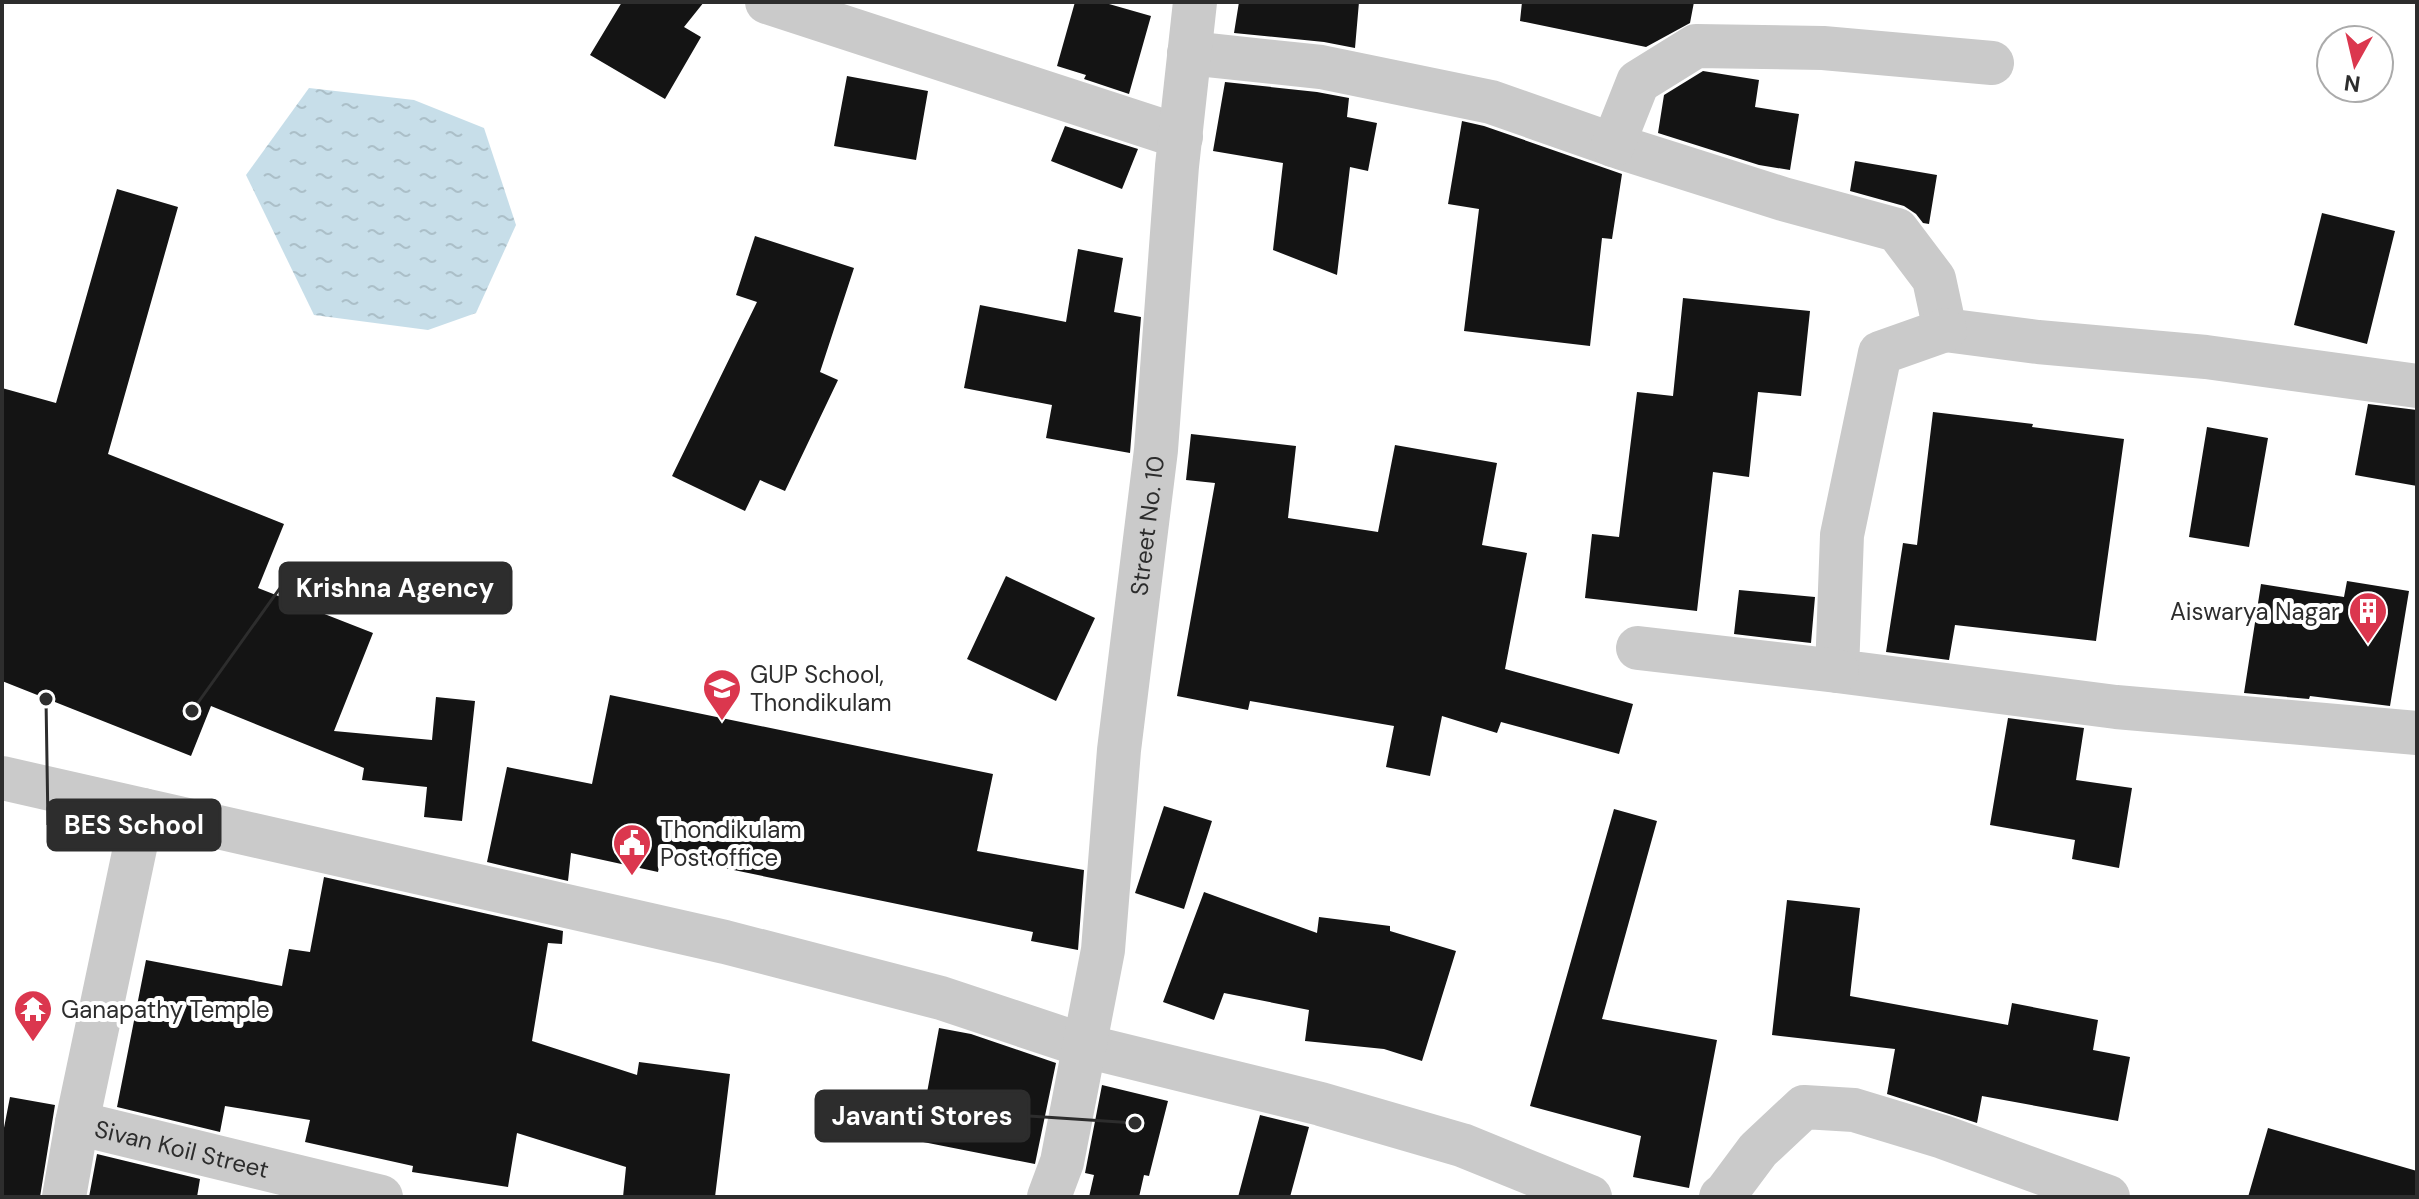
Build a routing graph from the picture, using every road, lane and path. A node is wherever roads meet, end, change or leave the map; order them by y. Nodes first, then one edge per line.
1 (767, 2) edge
2 (1195, 2) edge
3 (1189, 53) junction
4 (1992, 63) dead end
5 (1181, 137) junction
6 (1613, 145) junction
7 (1945, 330) junction
8 (2417, 386) edge
9 (1638, 648) dead end
10 (1837, 671) junction
11 (2417, 733) edge
12 (2, 778) edge
13 (143, 810) junction
14 (1085, 1046) junction
15 (77, 1123) junction
16 (64, 1197) edge
17 (381, 1197) edge
18 (1049, 1197) edge
19 (1590, 1197) edge
20 (1721, 1197) edge
21 (2108, 1197) edge

1 - 5 street
2 - 3 street, Street No. 10
3 - 5 street, Street No. 10
3 - 6 street
4 - 6 street
5 - 14 street, Street No. 10
6 - 7 street
7 - 8 street
7 - 10 street
9 - 10 street
10 - 11 street
12 - 13 street
13 - 14 street
13 - 15 street
14 - 18 street, Street No. 10
14 - 19 street
15 - 16 street
15 - 17 street, Sivan Koil Street
20 - 21 street

